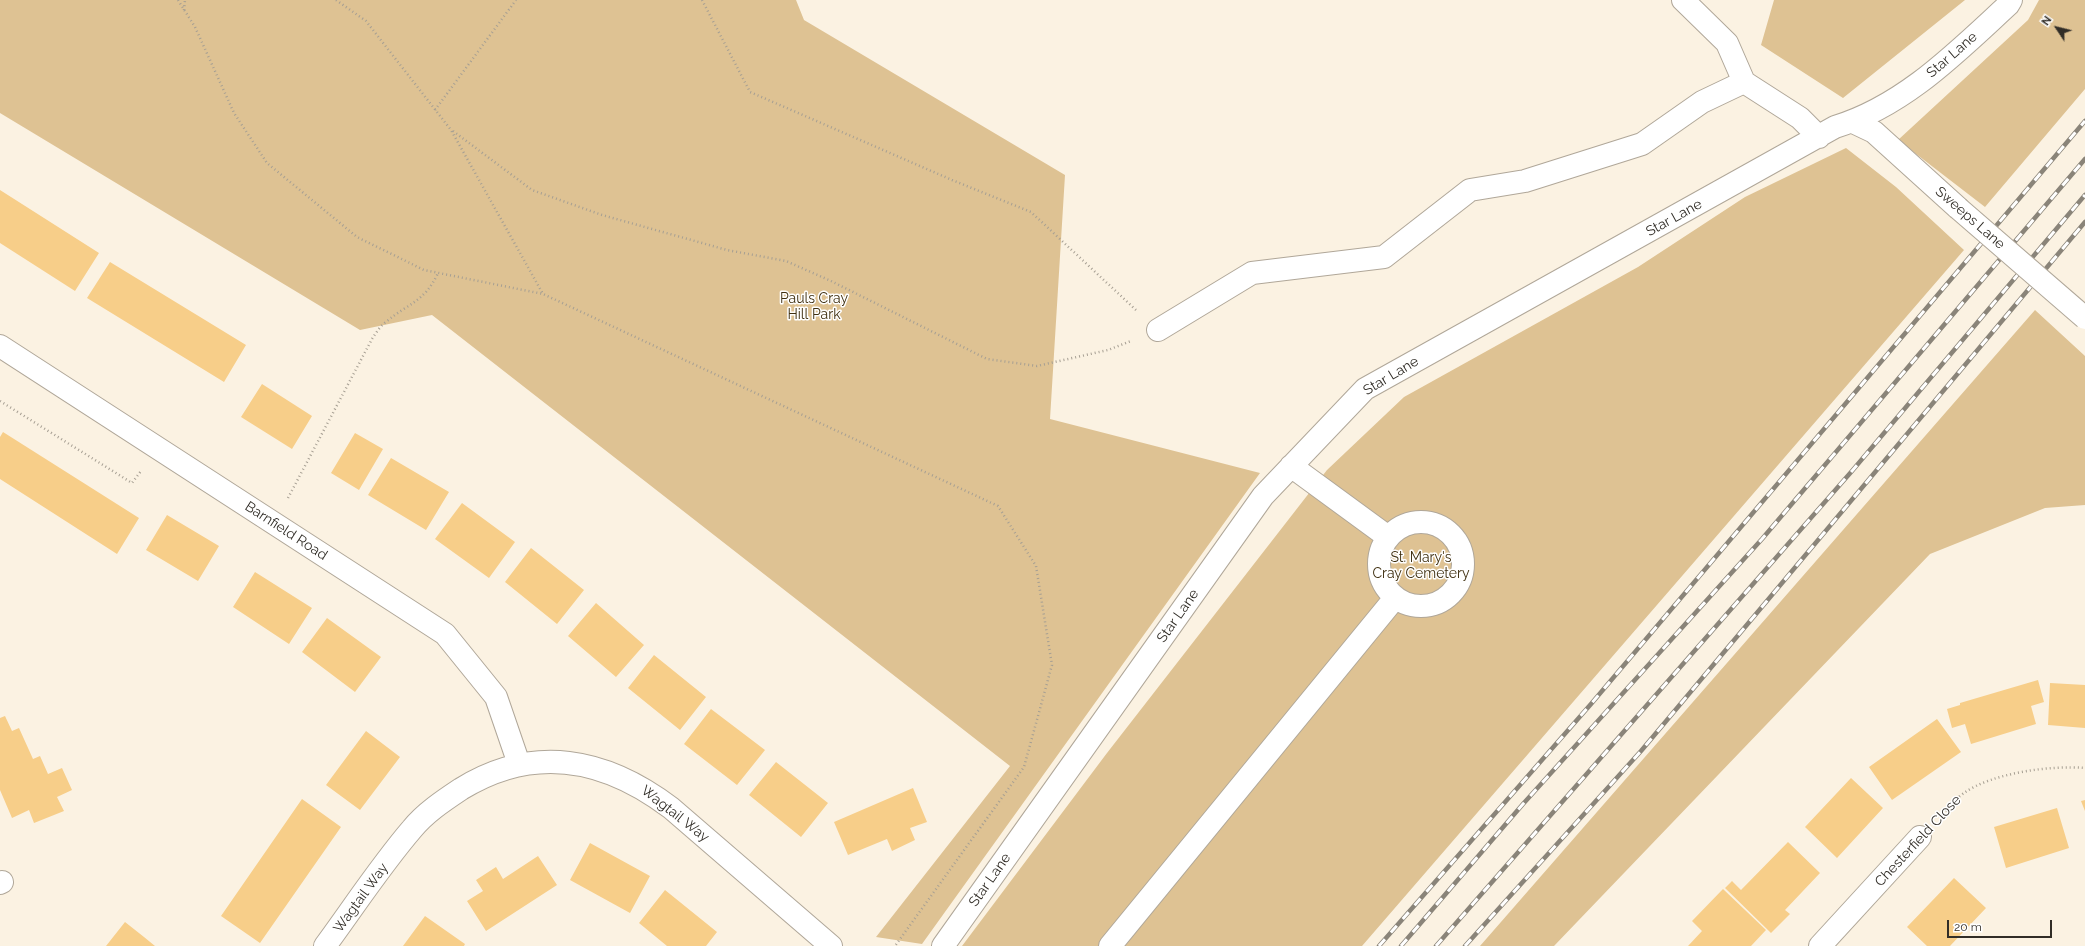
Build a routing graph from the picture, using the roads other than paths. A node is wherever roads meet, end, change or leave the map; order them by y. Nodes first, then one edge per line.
1 (1683, 0) edge
2 (2011, 0) edge
3 (1744, 82) junction
4 (1854, 122) junction
5 (1819, 137) junction
6 (2085, 318) edge
7 (1158, 330) road end
8 (0, 346) edge
9 (1291, 466) junction
10 (1388, 537) junction
11 (1394, 598) junction
12 (519, 764) junction
13 (1920, 837) road end
14 (325, 946) edge
15 (831, 946) edge
16 (944, 946) edge
17 (1110, 946) edge
18 (1820, 946) edge

1 - 3 street
2 - 4 street, Star Lane
3 - 5 street
3 - 7 street
4 - 5 street, Star Lane
4 - 6 street, Sweeps Lane, bridge
5 - 9 street, Star Lane
8 - 12 street, Barnfield Road
9 - 10 street
9 - 16 street, Star Lane
10 - 11 street
10 - 11 street
11 - 17 street
12 - 14 street, Wagtail Way
12 - 15 street, Wagtail Way
13 - 18 street, Chesterfield Close

